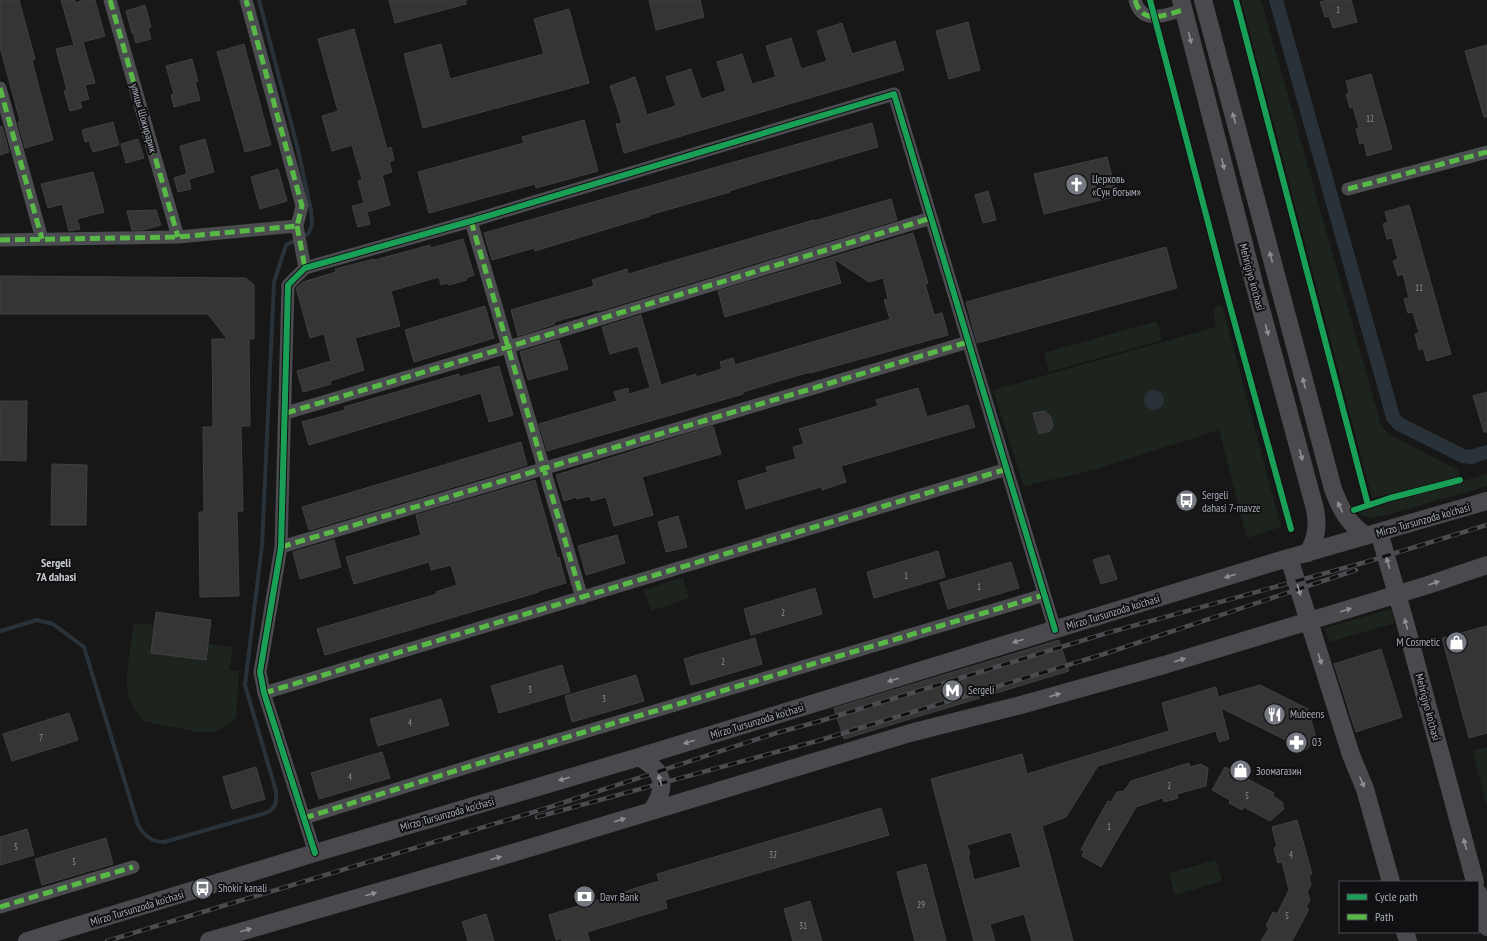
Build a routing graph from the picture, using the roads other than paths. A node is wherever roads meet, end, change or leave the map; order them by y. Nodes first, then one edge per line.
1 (110, 0) edge
2 (246, 0) edge
3 (1135, 0) edge
4 (1203, 0) edge
5 (1182, 5) edge
6 (0, 88) edge
7 (1487, 152) edge
8 (1348, 190) dead end
9 (931, 218) junction
10 (471, 221) junction
11 (298, 228) junction
12 (178, 237) junction
13 (42, 239) junction
14 (0, 240) edge
15 (305, 268) junction
16 (968, 342) junction
17 (508, 347) junction
18 (286, 413) junction
19 (544, 468) junction
20 (1007, 469) junction
21 (1487, 502) edge
22 (1372, 534) junction
23 (281, 547) junction
24 (1308, 553) junction
25 (1289, 558) junction
26 (1487, 564) edge
27 (1397, 594) junction
28 (1044, 595) junction
29 (582, 598) junction
30 (1309, 622) junction
31 (1055, 630) junction
32 (264, 693) junction
33 (639, 757) junction
34 (652, 810) junction
35 (304, 818) junction
36 (315, 853) junction
37 (133, 867) dead end
38 (1391, 881) edge
39 (1475, 881) edge
40 (1479, 897) edge
41 (0, 907) edge
42 (1487, 927) edge
43 (27, 941) edge
44 (209, 941) edge

1 - 12 street, улицы Шокирарик
2 - 11 street
3 - 5 street
22 -> 4 main road
5 -> 24 main road, Mehrigiyo ko'chasi
6 - 13 street
7 - 8 street
9 - 10 street
9 - 16 street
9 - 17 street
10 - 15 street
10 - 17 street
11 - 12 street
11 - 15 street
12 - 13 street
13 - 14 street
15 - 18 street
16 - 19 street
16 - 20 street
17 - 18 street
17 - 19 street
18 - 23 street
19 - 23 street
19 - 29 street
20 - 28 street
20 - 29 street
21 - 22 main road, Mirzo Tursunzoda ko'chasi
22 - 24 main road, Mirzo Tursunzoda ko'chasi
27 -> 22 main road, Mehrigiyo ko'chasi
23 - 32 street
24 - 25 main road, Mirzo Tursunzoda ko'chasi
25 -> 30 main road
25 -> 31 main road, Mirzo Tursunzoda ko'chasi
27 -> 26 main road
30 -> 27 main road
39 -> 27 main road, Mehrigiyo ko'chasi
28 - 31 street
28 - 35 street
29 - 32 street
34 -> 30 main road
30 -> 38 main road
31 -> 33 main road, Mirzo Tursunzoda ko'chasi
32 - 35 street
34 -> 33 main road
33 -> 36 main road, Mirzo Tursunzoda ko'chasi
44 -> 34 main road
35 - 36 street
36 - 43 main road, Mirzo Tursunzoda ko'chasi
37 - 41 street
40 - 42 main road

